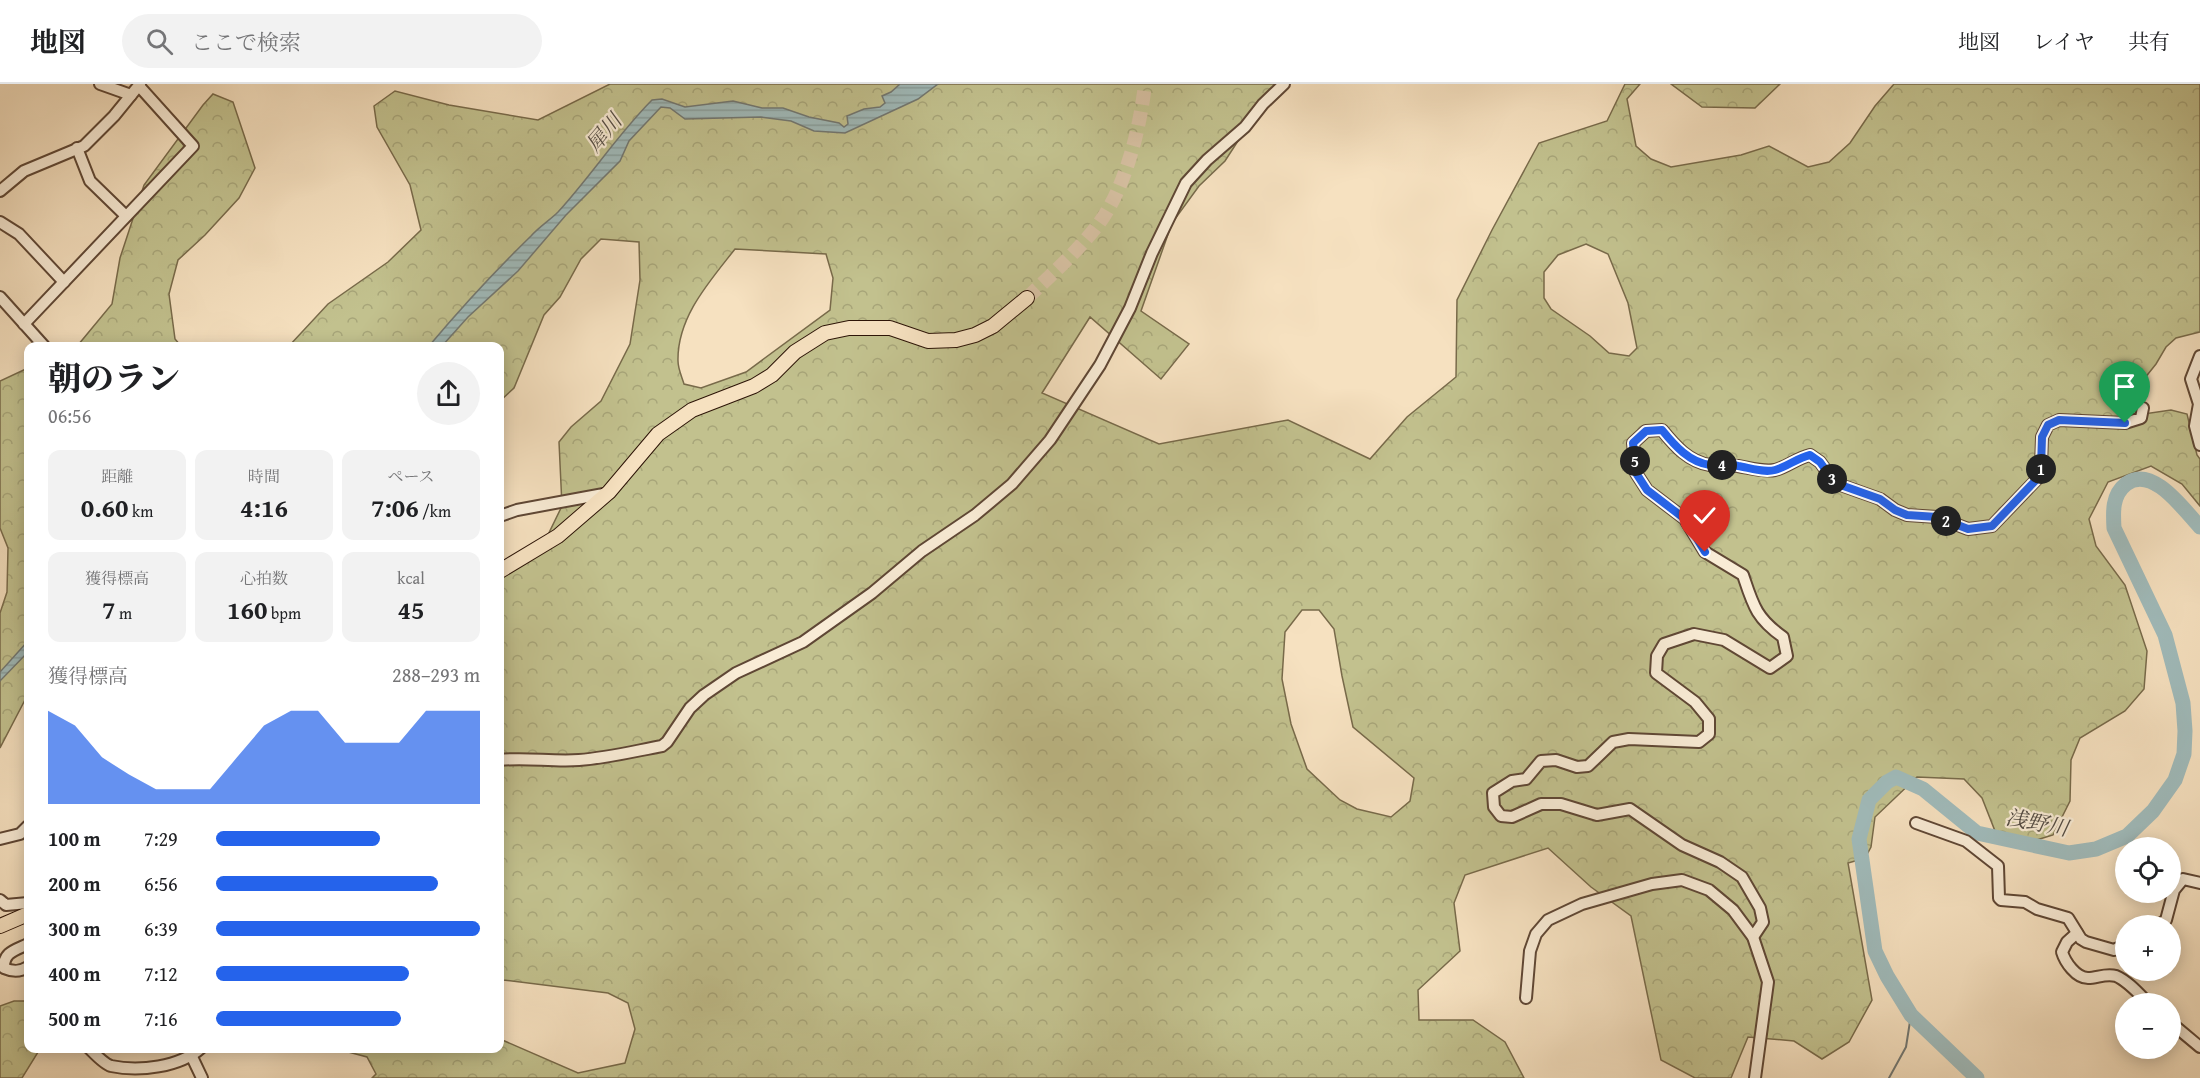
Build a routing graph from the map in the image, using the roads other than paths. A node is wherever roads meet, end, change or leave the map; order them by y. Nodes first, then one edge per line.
1 (100, 84) edge
2 (1284, 84) edge
3 (140, 85) edge
4 (131, 95) junction
5 (77, 148) junction
6 (0, 190) edge
7 (126, 216) junction
8 (0, 222) edge
9 (64, 282) junction
10 (0, 297) edge
11 (1027, 298) tunnel mouth
12 (24, 324) junction
13 (40, 342) edge
14 (2200, 356) edge
15 (2143, 408) dead end
16 (2200, 445) edge
17 (609, 492) junction
18 (504, 515) edge
19 (504, 569) edge
20 (504, 760) edge
21 (1916, 823) dead end
22 (24, 830) edge
23 (0, 839) edge
24 (2200, 883) edge
25 (0, 900) edge
26 (24, 903) edge
27 (2167, 915) edge
28 (24, 916) edge
29 (0, 926) edge
30 (2077, 933) junction
31 (1752, 937) junction
32 (24, 946) edge
33 (2115, 950) edge
34 (24, 969) edge
35 (2136, 993) edge
36 (1526, 998) dead end
37 (2181, 1031) edge
38 (2200, 1047) edge
39 (95, 1053) edge
40 (196, 1053) edge
41 (192, 1057) junction
42 (202, 1078) edge
43 (1755, 1078) edge

1 - 4 street
2 - 20 street
3 - 4 street
3 - 7 street
4 - 5 street
5 - 6 street
5 - 7 street
7 - 9 street
8 - 9 street
9 - 12 street
10 - 12 street
11 - 17 main road
12 - 13 street
14 - 16 street
15 - 31 street
17 - 18 street
17 - 19 main road
21 - 30 street
22 - 23 street
24 - 27 street
25 - 26 street
28 - 29 main road
30 - 33 street
30 - 35 street
31 - 36 street
31 - 43 street
32 - 34 street
37 - 38 street
39 - 41 street
40 - 41 street
41 - 42 street

